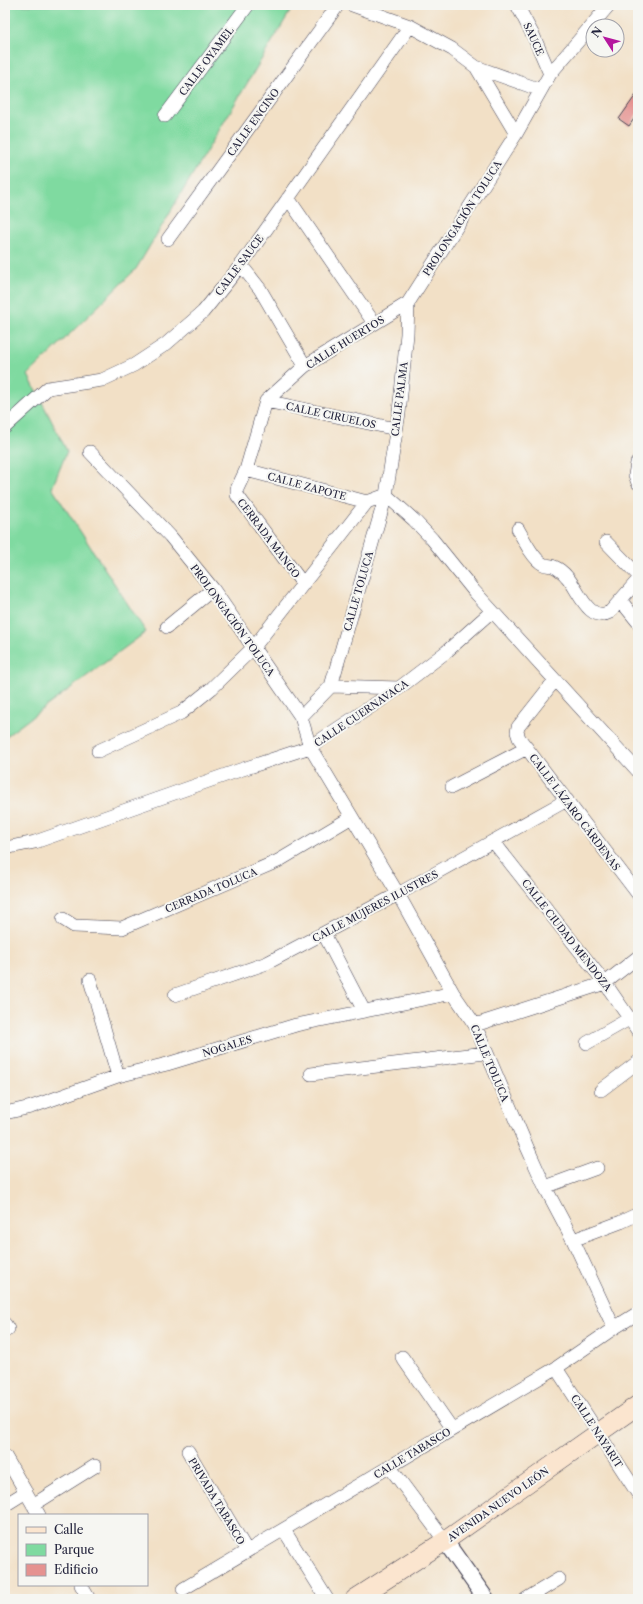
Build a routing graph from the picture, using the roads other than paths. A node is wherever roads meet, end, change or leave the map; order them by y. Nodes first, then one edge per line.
1 (248, 5) edge
2 (338, 5) edge
3 (352, 5) edge
4 (517, 5) edge
5 (609, 5) edge
6 (410, 26) junction
7 (476, 67) junction
8 (550, 74) junction
9 (541, 90) junction
10 (165, 116) dead end
11 (516, 134) junction
12 (288, 198) junction
13 (168, 239) dead end
14 (240, 265) junction
15 (408, 303) junction
16 (374, 323) junction
17 (305, 366) junction
18 (266, 401) junction
19 (5, 427) edge
20 (396, 429) junction
21 (90, 452) dead end
22 (637, 463) edge
23 (246, 470) junction
24 (638, 483) edge
25 (386, 495) junction
26 (367, 502) junction
27 (518, 530) dead end
28 (606, 542) dead end
29 (638, 575) edge
30 (638, 580) edge
31 (303, 584) junction
32 (214, 590) junction
33 (620, 601) junction
34 (492, 610) junction
35 (638, 622) edge
36 (167, 627) dead end
37 (254, 647) junction
38 (555, 680) junction
39 (331, 686) junction
40 (399, 688) junction
41 (301, 717) junction
42 (310, 747) junction
43 (527, 748) junction
44 (98, 751) dead end
45 (638, 771) edge
46 (452, 787) dead end
47 (567, 800) junction
48 (352, 817) junction
49 (493, 841) junction
50 (5, 848) edge
51 (398, 894) junction
52 (638, 894) edge
53 (63, 919) dead end
54 (324, 934) junction
55 (638, 957) edge
56 (90, 980) dead end
57 (605, 983) junction
58 (453, 993) junction
59 (175, 995) dead end
60 (364, 1011) junction
61 (629, 1019) junction
62 (475, 1025) junction
63 (638, 1031) edge
64 (587, 1043) dead end
65 (485, 1053) junction
66 (638, 1062) edge
67 (311, 1074) dead end
68 (118, 1076) junction
69 (601, 1090) dead end
70 (5, 1113) edge
71 (597, 1168) dead end
72 (545, 1186) junction
73 (638, 1214) edge
74 (573, 1240) junction
75 (638, 1314) edge
76 (5, 1324) edge
77 (614, 1328) junction
78 (5, 1331) edge
79 (402, 1357) dead end
80 (556, 1368) junction
81 (638, 1405) edge
82 (452, 1429) junction
83 (598, 1433) junction
84 (188, 1451) dead end
85 (5, 1456) edge
86 (95, 1466) dead end
87 (389, 1466) junction
88 (26, 1492) junction
89 (638, 1494) edge
90 (5, 1505) edge
91 (36, 1510) edge
92 (284, 1530) junction
93 (445, 1541) junction
94 (247, 1551) junction
95 (559, 1579) dead end
96 (82, 1586) edge
97 (184, 1589) dead end
98 (89, 1599) edge
99 (327, 1599) edge
100 (355, 1599) edge
101 (486, 1599) edge
102 (526, 1599) edge

1 - 10 street, CALLE OYAMEL
2 - 13 street, CALLE ENCINO
3 - 6 street
4 - 8 street, SAUCE
5 - 8 street, PROLONGACIÓN TOLUCA
6 - 7 street
6 - 12 street, CALLE SAUCE
7 - 9 street
7 - 11 street
8 - 9 street, PROLONGACIÓN TOLUCA
9 - 11 street, PROLONGACIÓN TOLUCA
11 - 15 street, PROLONGACIÓN TOLUCA
12 - 14 street, CALLE SAUCE
12 - 16 street
14 - 17 street
14 - 19 street, CALLE SAUCE
15 - 16 street, CALLE HUERTOS
15 - 20 street, CALLE PALMA
16 - 17 street, CALLE HUERTOS
17 - 18 street, CALLE HUERTOS
18 - 20 street, CALLE CIRUELOS
18 - 23 street
20 - 25 street, CALLE PALMA
21 - 32 street, PROLONGACIÓN TOLUCA
22 - 24 street
23 - 26 street, CALLE ZAPOTE
23 - 31 street, CERRADA MANGO
25 - 26 street
25 - 34 street
25 - 39 street, CALLE TOLUCA
26 - 31 street
27 - 33 street
28 - 29 street
30 - 33 street
31 - 37 street
32 - 36 street
32 - 37 street, PROLONGACIÓN TOLUCA
33 - 35 street
34 - 38 street
34 - 40 street, CALLE CUERNAVACA
37 - 41 street, PROLONGACIÓN TOLUCA
37 - 44 street
38 - 43 street, CALLE LÁZARO CÁRDENAS
38 - 45 street
39 - 40 street
39 - 41 street
40 - 42 street, CALLE CUERNAVACA
41 - 42 street, PROLONGACIÓN TOLUCA
42 - 48 street, CALLE TOLUCA
42 - 50 street, CALLE CUERNAVACA
43 - 46 street
43 - 47 street, CALLE LÁZARO CÁRDENAS
47 - 49 street, CALLE MUJERES ILUSTRES
47 - 52 street, CALLE LÁZARO CÁRDENAS
48 - 51 street, CALLE TOLUCA
48 - 53 street, CERRADA TOLUCA
49 - 51 street, CALLE MUJERES ILUSTRES
49 - 57 street, CALLE CIUDAD MENDOZA
51 - 54 street, CALLE MUJERES ILUSTRES
51 - 58 street, CALLE TOLUCA
54 - 59 street, CALLE MUJERES ILUSTRES
54 - 60 street
55 - 57 street
56 - 68 street
57 - 61 street, CALLE CIUDAD MENDOZA
57 - 62 street
58 - 60 street, NOGALES
58 - 62 street, CALLE TOLUCA
60 - 68 street, NOGALES
61 - 63 street, CALLE CIUDAD MENDOZA
61 - 64 street
62 - 65 street, CALLE TOLUCA
65 - 67 street
65 - 72 street, CALLE TOLUCA
66 - 69 street
68 - 70 street, NOGALES
71 - 72 street
72 - 74 street, CALLE TOLUCA
73 - 74 street
74 - 77 street, CALLE TOLUCA
75 - 77 street, CALLE TABASCO
76 - 78 street
77 - 80 street, CALLE TABASCO
79 - 82 street
80 - 82 street, CALLE TABASCO
80 - 83 street, CALLE NAYARIT
81 - 83 main road, AVENIDA NUEVO LEÓN
82 - 87 street, CALLE TABASCO
83 - 89 street, CALLE NAYARIT
83 - 93 main road, AVENIDA NUEVO LEÓN
84 - 94 street, PRIVADA TABASCO
85 - 88 street
86 - 91 street
87 - 92 street, CALLE TABASCO
87 - 93 street
88 - 90 street
88 - 91 street
92 - 94 street, CALLE TABASCO
92 - 99 street
93 - 100 main road, AVENIDA NUEVO LEÓN
93 - 101 street
94 - 97 street, CALLE TABASCO
95 - 102 street
96 - 98 street

